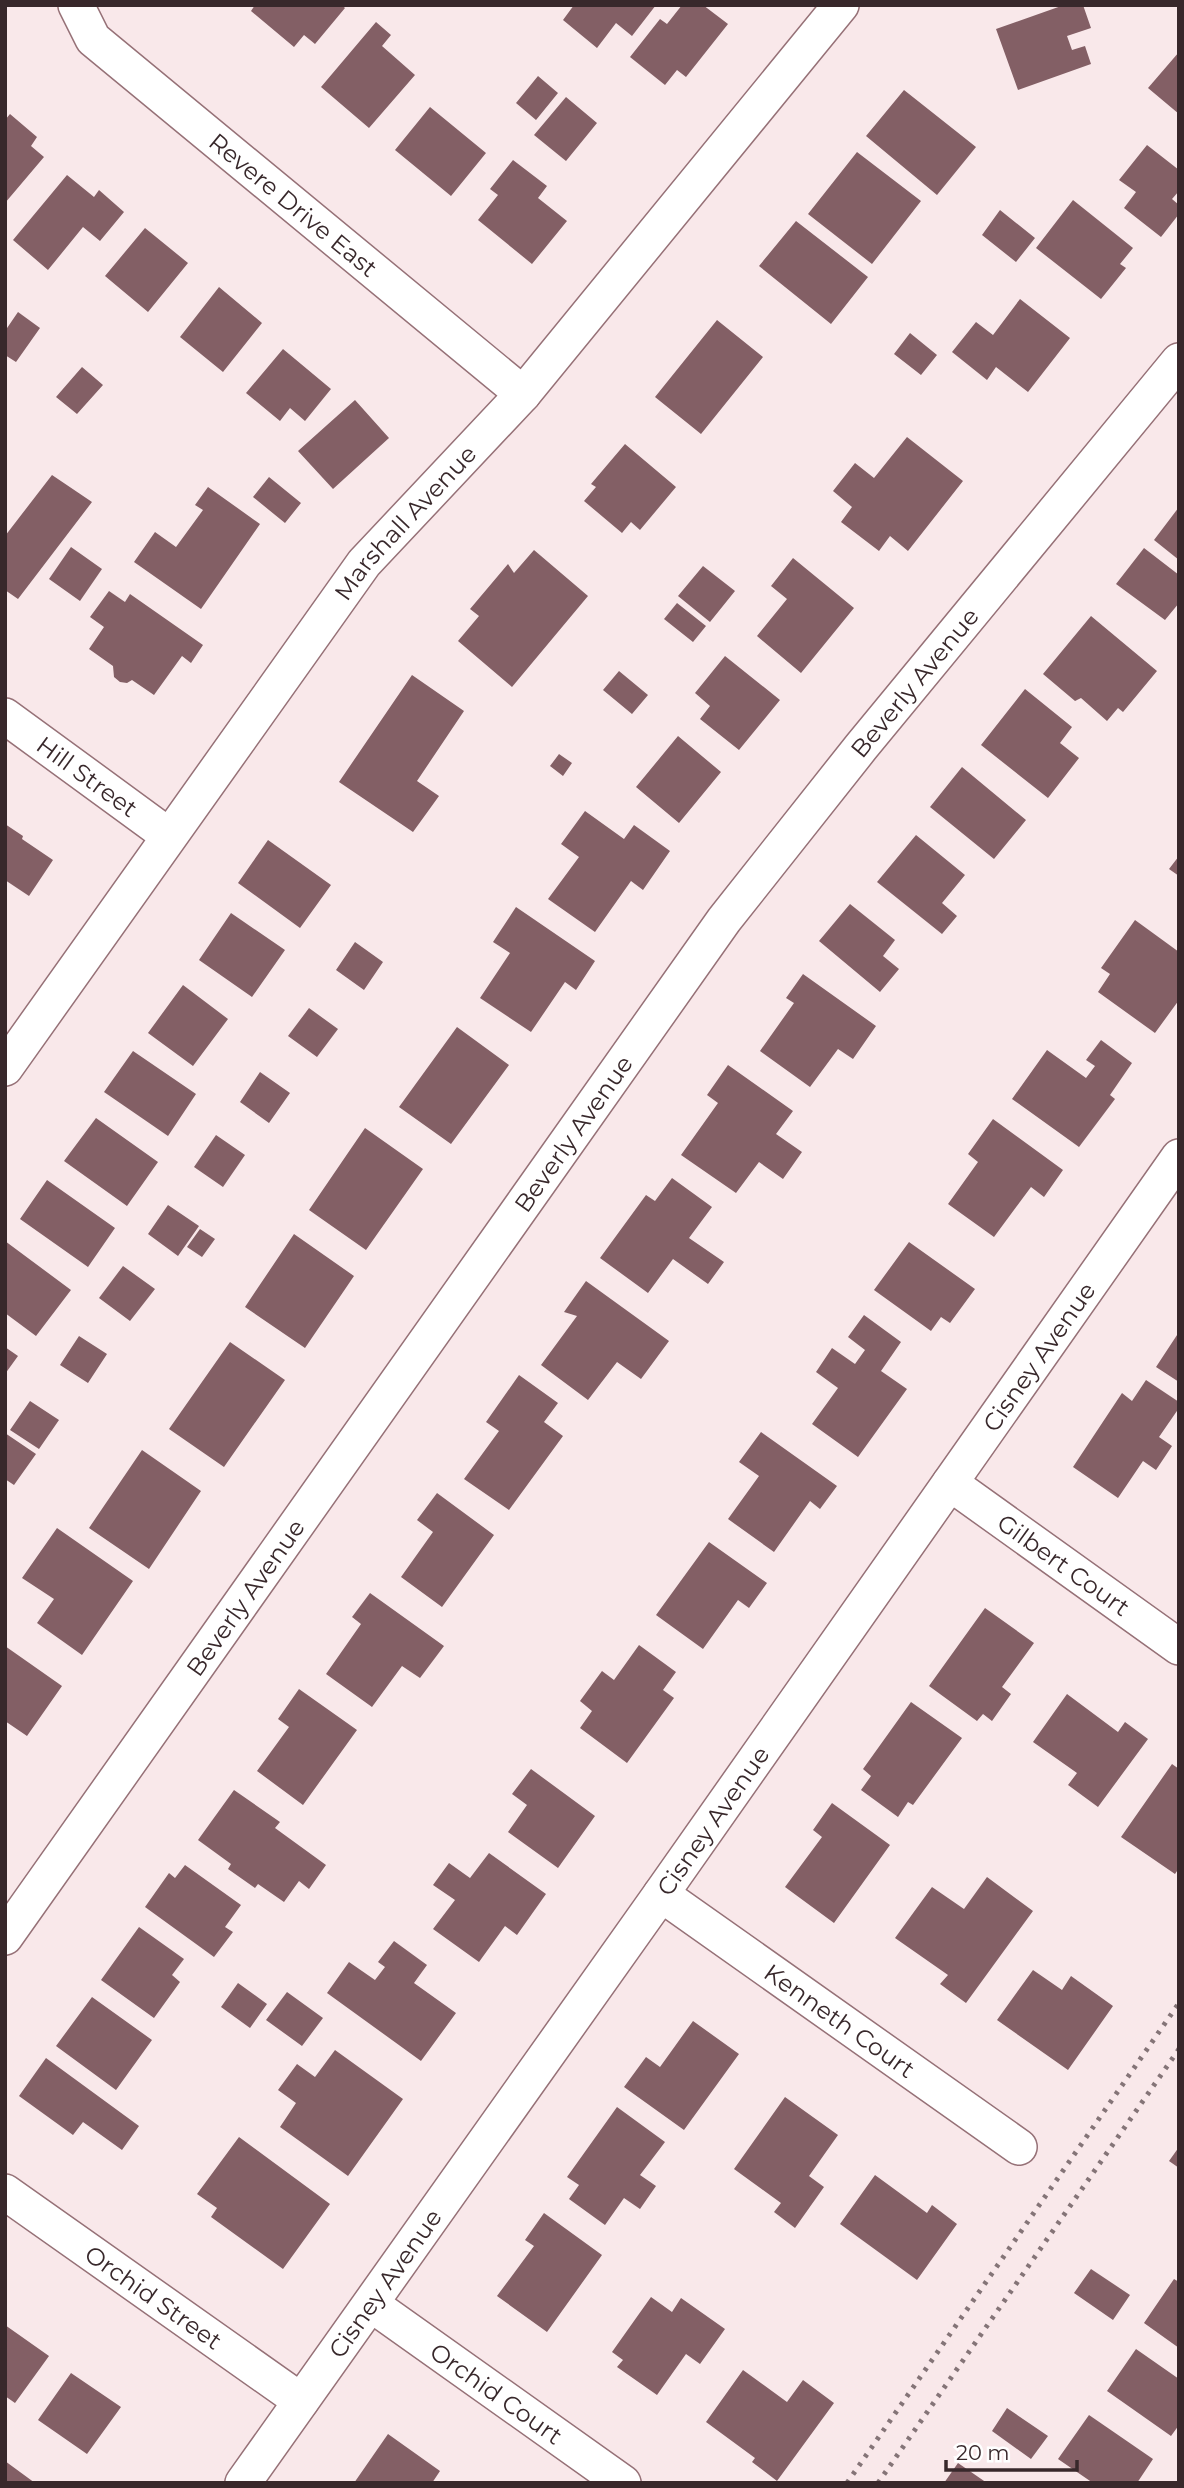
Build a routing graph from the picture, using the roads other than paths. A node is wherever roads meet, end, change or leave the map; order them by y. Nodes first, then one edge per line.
1 (76, 5) edge
2 (841, 5) edge
3 (1179, 361) edge
4 (523, 394) junction
5 (5, 716) edge
6 (169, 836) junction
7 (5, 1068) edge
8 (1179, 1157) edge
9 (950, 1483) junction
10 (1179, 1647) edge
11 (661, 1894) junction
12 (5, 1937) edge
13 (1019, 2147) dead end
14 (5, 2192) edge
15 (371, 2304) junction
16 (301, 2401) junction
17 (243, 2483) edge
18 (624, 2483) edge

1 - 4 street, Revere Drive East
2 - 4 street, Marshall Avenue
3 - 12 street, Beverly Avenue
4 - 6 street, Marshall Avenue
5 - 6 street, Hill Street
6 - 7 street, Marshall Avenue
8 - 9 street, Cisney Avenue
9 - 10 street, Gilbert Court
9 - 11 street, Cisney Avenue
11 - 13 street, Kenneth Court
11 - 15 street, Cisney Avenue
14 - 16 street, Orchid Street
15 - 16 street, Cisney Avenue
15 - 18 street, Orchid Court
16 - 17 street, Cisney Avenue

